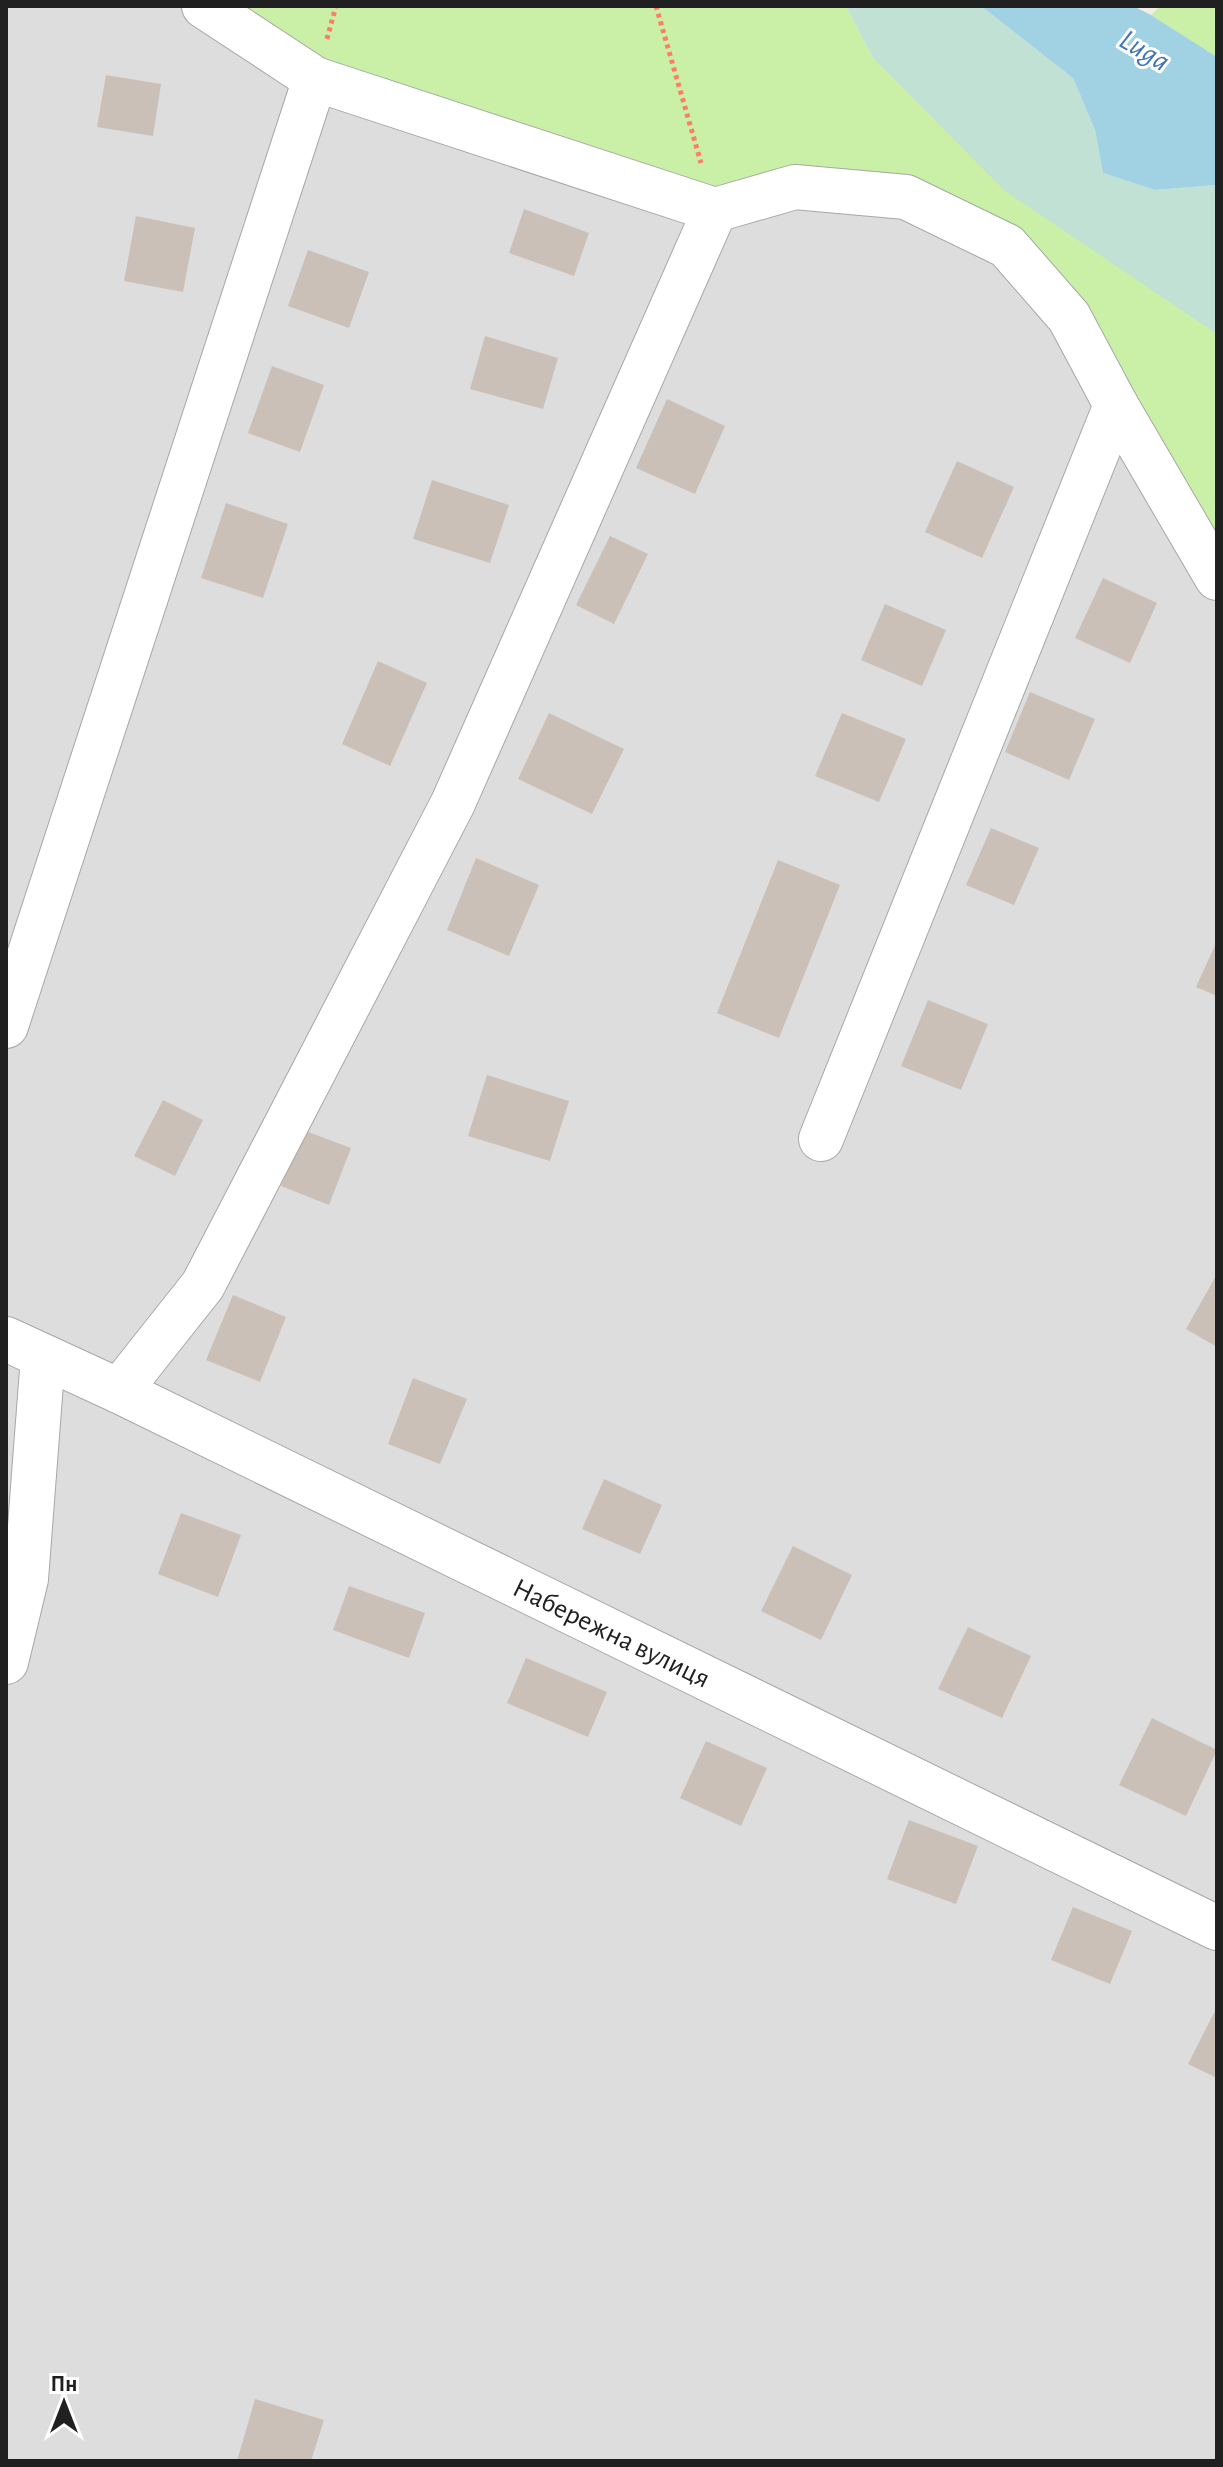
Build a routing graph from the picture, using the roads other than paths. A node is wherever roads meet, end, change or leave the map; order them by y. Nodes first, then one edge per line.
1 (204, 6) edge
2 (315, 79) junction
3 (715, 210) junction
4 (1116, 405) junction
5 (1217, 578) edge
6 (6, 1026) edge
7 (821, 1139) dead end
8 (24, 1348) edge
9 (119, 1391) junction
10 (6, 1662) edge
11 (1217, 1928) edge

1 - 2 street
2 - 3 street
2 - 6 street
3 - 4 street
3 - 9 street
4 - 5 street
4 - 7 street
8 - 9 street, Набережна вулиця
8 - 10 street
9 - 11 street, Набережна вулиця

